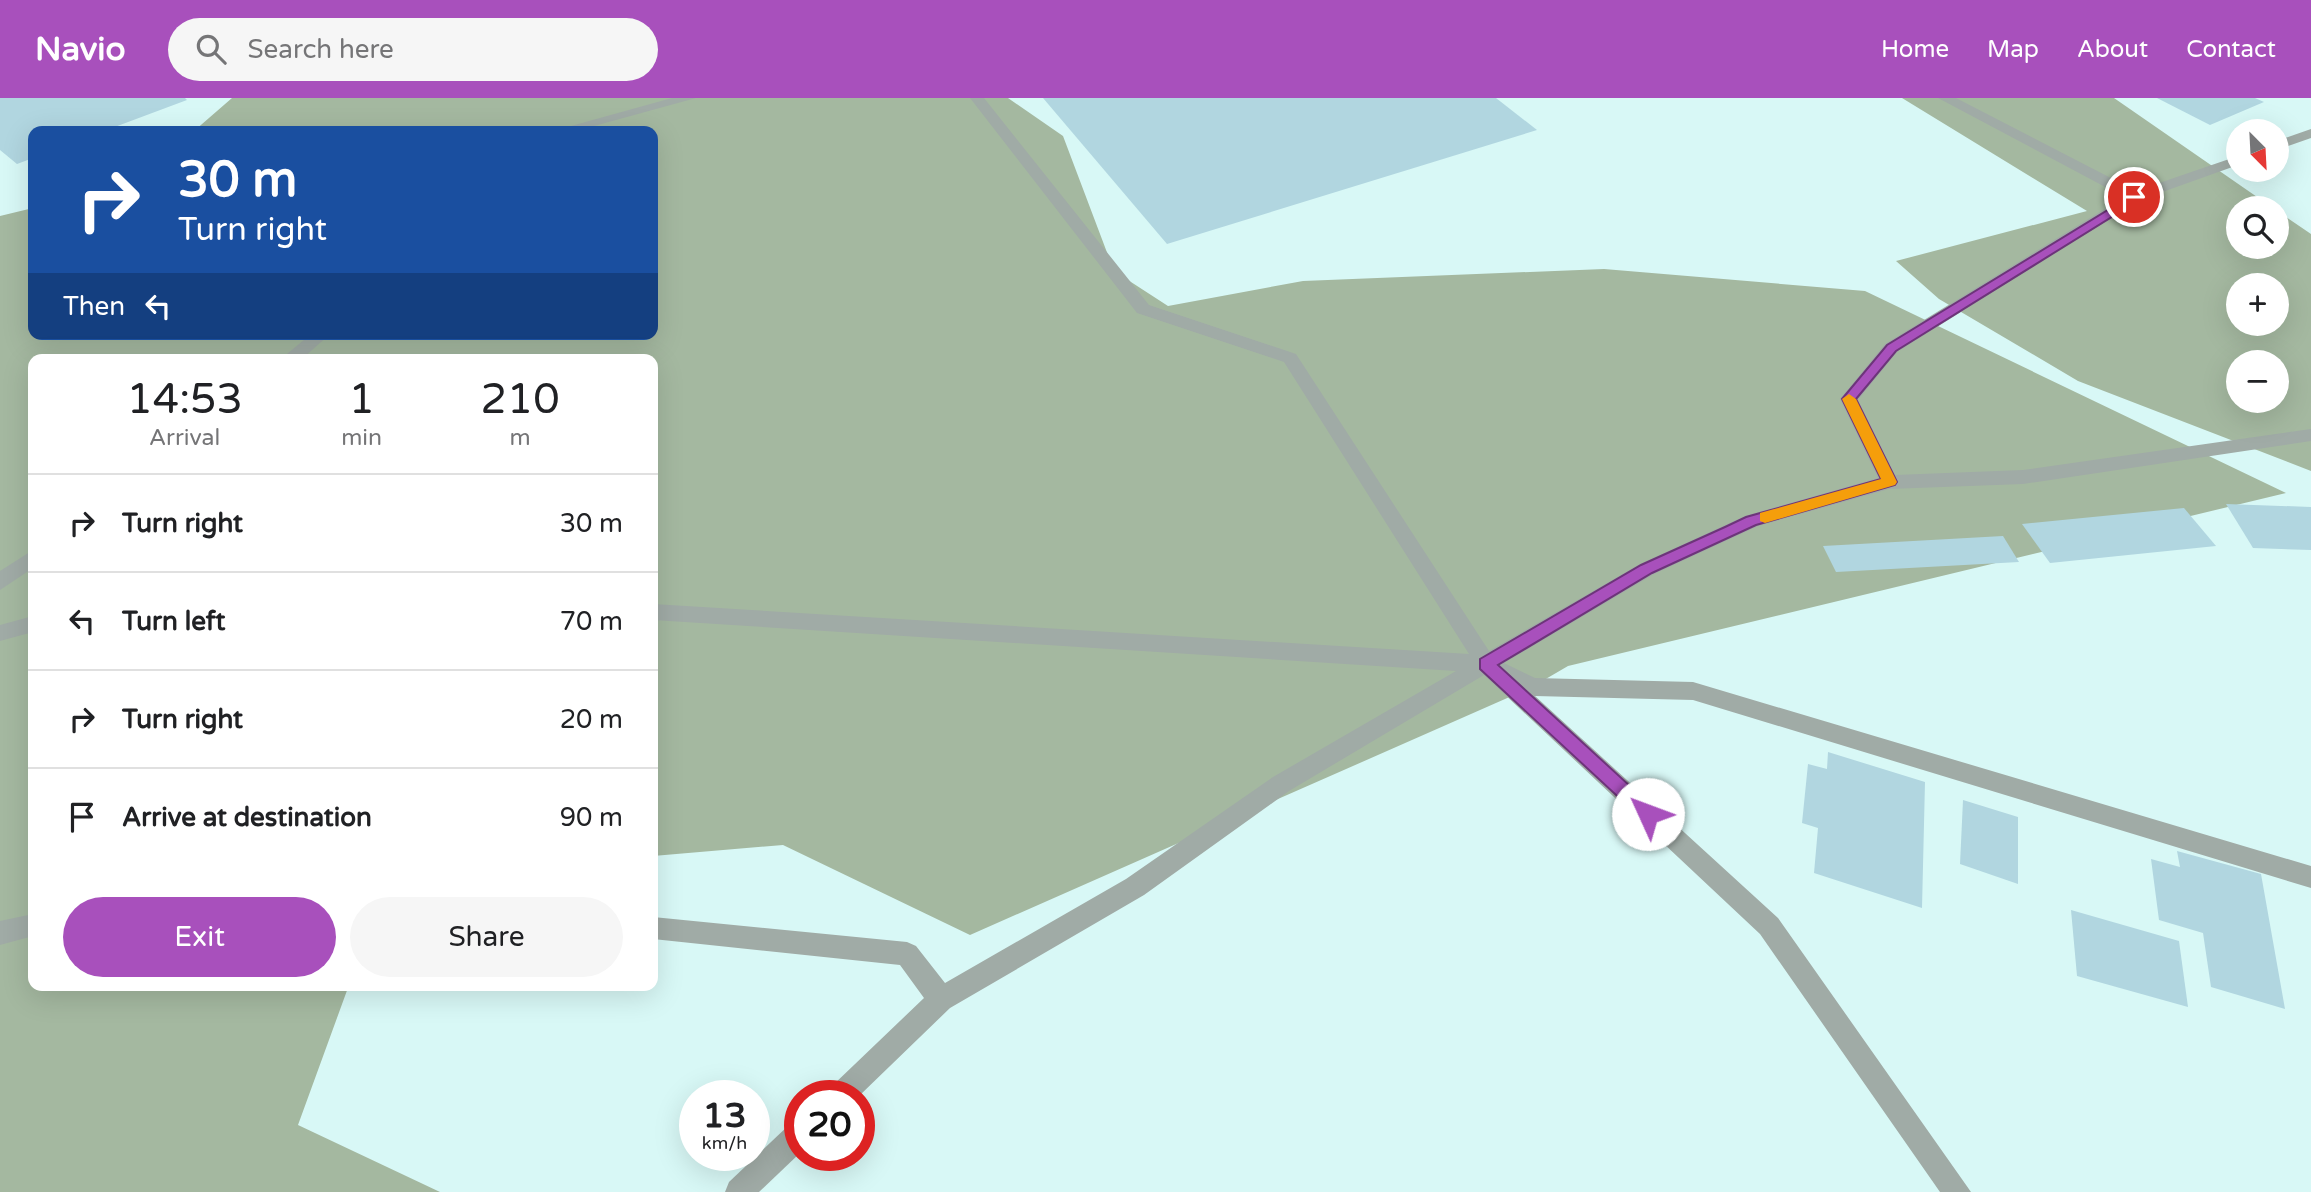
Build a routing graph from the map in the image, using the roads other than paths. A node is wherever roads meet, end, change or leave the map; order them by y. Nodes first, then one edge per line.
1 (689, 98) edge
2 (977, 98) edge
3 (1945, 98) edge
4 (580, 126) edge
5 (2311, 133) edge
6 (2289, 141) edge
7 (2226, 164) edge
8 (2134, 197) junction
9 (314, 340) edge
10 (296, 354) edge
11 (2311, 435) edge
12 (1889, 482) junction
13 (28, 561) edge
14 (0, 583) edge
15 (658, 612) edge
16 (28, 625) edge
17 (0, 633) edge
18 (1486, 664) junction
19 (2311, 877) edge
20 (28, 926) edge
21 (658, 929) edge
22 (0, 933) edge
23 (941, 999) junction
24 (857, 1080) edge
25 (784, 1149) edge
26 (740, 1192) edge
27 (1957, 1192) edge

1 - 4 street
2 - 18 street
3 - 8 street
5 - 6 street
7 - 8 street
8 - 12 street
9 - 10 street
11 - 12 street
12 - 18 street
13 - 14 street
15 - 18 street
16 - 17 street
18 - 19 street
18 - 23 street
18 - 27 street
20 - 22 street
21 - 23 street
23 - 24 street
25 - 26 street

